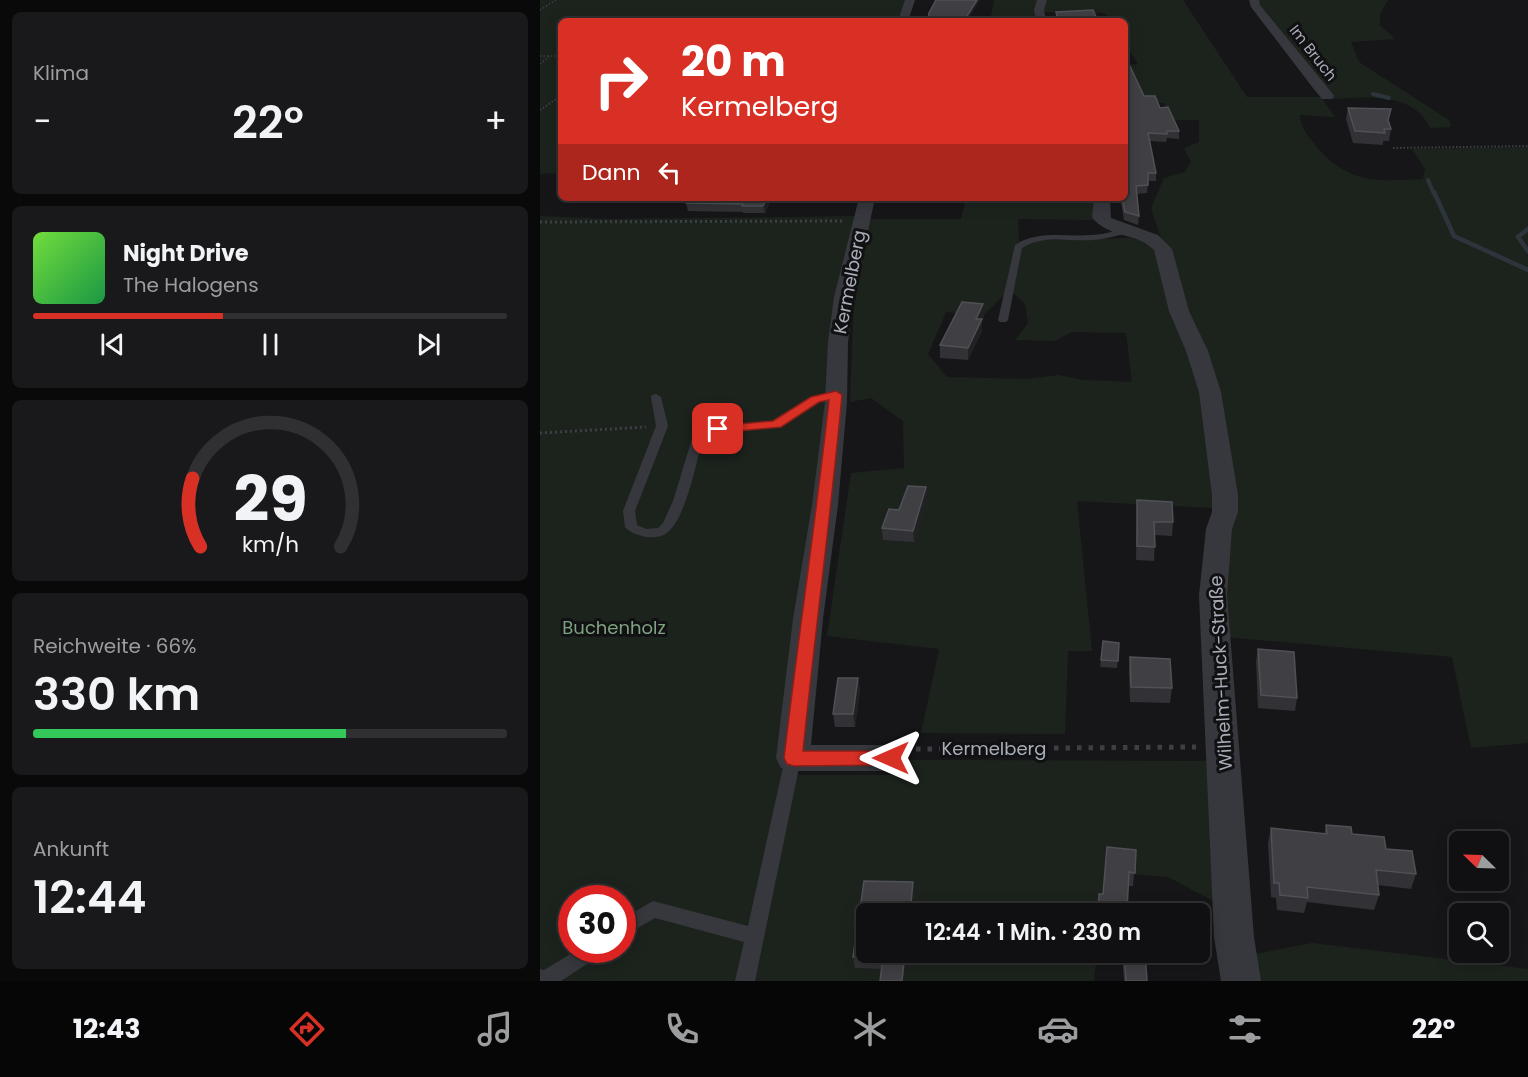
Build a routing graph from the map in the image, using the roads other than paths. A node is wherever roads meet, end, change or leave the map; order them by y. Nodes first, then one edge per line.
1 (910, 0) edge
2 (1042, 0) edge
3 (1254, 0) edge
4 (904, 18) edge
5 (1040, 18) edge
6 (1327, 96) dead end
7 (1102, 201) edge
8 (864, 209) edge
9 (1124, 231) junction
10 (1003, 320) dead end
11 (836, 395) junction
12 (656, 397) dead end
13 (794, 758) junction
14 (891, 758) road end
15 (636, 920) edge
16 (755, 936) junction
17 (572, 963) edge
18 (540, 978) edge
19 (745, 981) edge
20 (1241, 981) edge

1 - 4 street
2 - 5 street
3 - 6 street, Im Bruch
7 - 9 street, Wilhelm-Huck-Straße
8 - 11 street, Kermelberg
9 - 10 lane
9 - 20 street, Wilhelm-Huck-Straße
11 - 12 lane
11 - 13 street, Kermelberg
13 - 14 street
13 - 16 lane
15 - 16 lane
16 - 19 lane
17 - 18 lane

